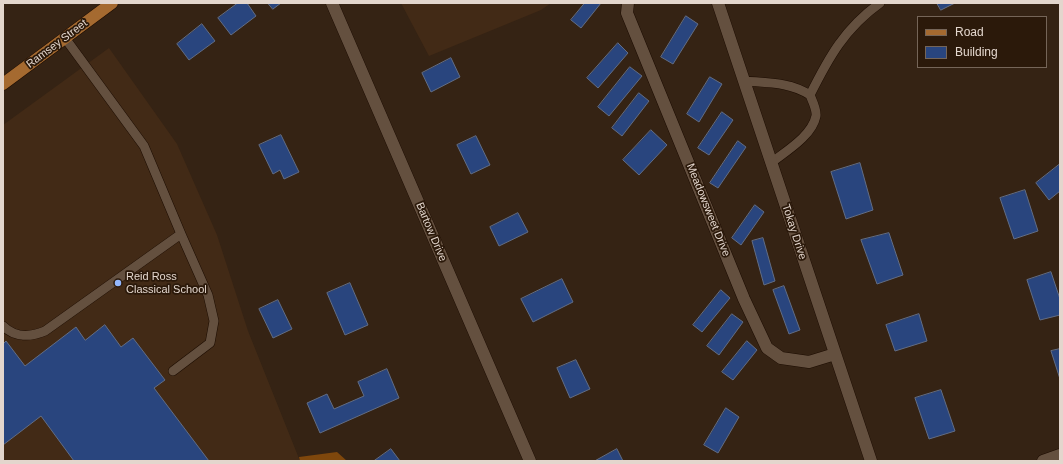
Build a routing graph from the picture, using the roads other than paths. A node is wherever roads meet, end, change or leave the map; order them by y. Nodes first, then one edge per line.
1 (112, 3) edge
2 (332, 3) edge
3 (628, 3) edge
4 (718, 3) edge
5 (880, 3) edge
6 (65, 38) junction
7 (744, 81) junction
8 (3, 84) edge
9 (810, 95) junction
10 (771, 163) junction
11 (181, 234) junction
12 (3, 326) edge
13 (835, 354) junction
14 (173, 371) dead end
15 (1060, 455) edge
16 (530, 461) edge
17 (871, 461) edge
18 (1043, 461) edge

1 - 6 main road, Ramsey Street
2 - 16 street, Bartow Drive
3 - 13 street, Meadowsweet Drive
4 - 7 street, Tokay Drive
5 - 9 lane
6 - 8 main road, Ramsey Street
6 - 11 lane
7 - 9 lane
7 - 10 street, Tokay Drive
9 - 10 lane
10 - 13 street, Tokay Drive
11 - 12 lane
11 - 14 lane
13 - 17 street, Tokay Drive
15 - 18 street

